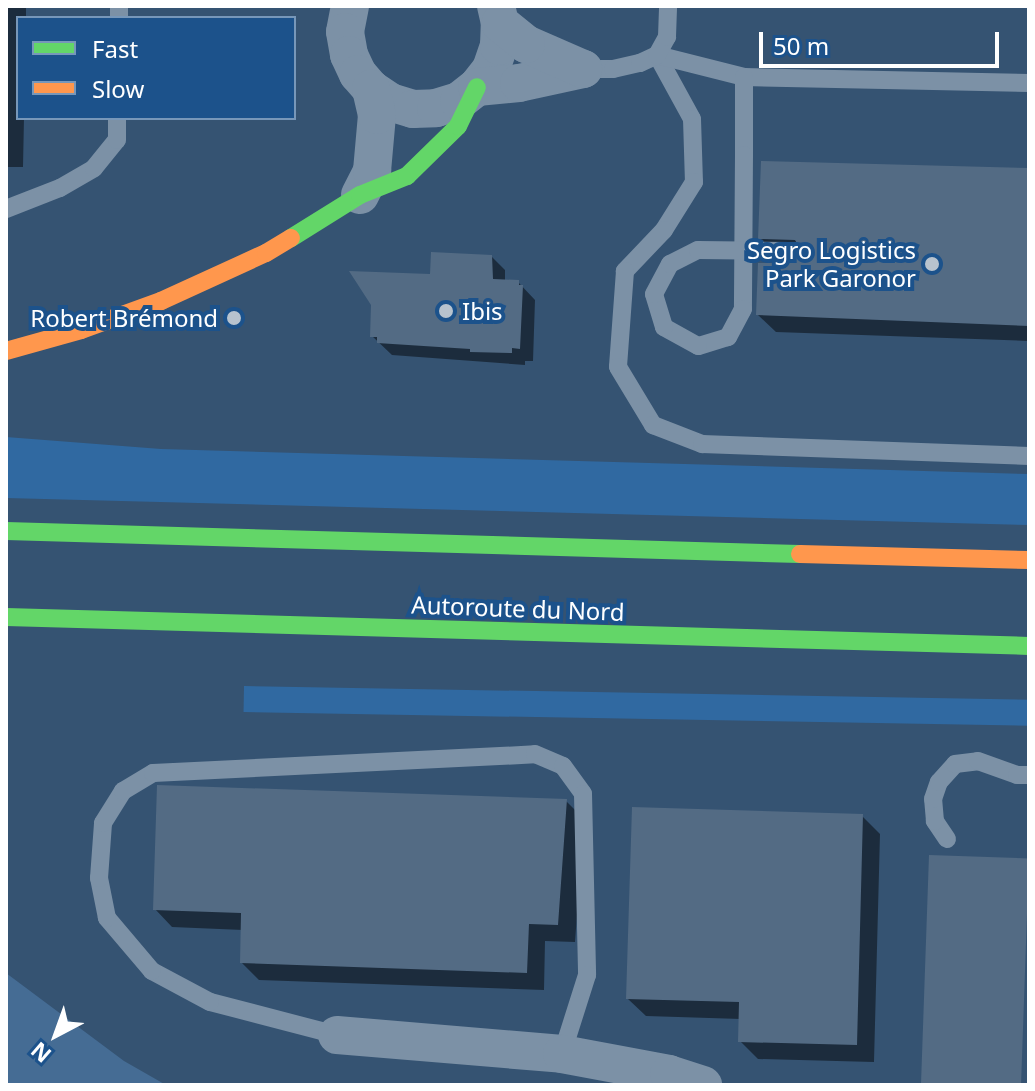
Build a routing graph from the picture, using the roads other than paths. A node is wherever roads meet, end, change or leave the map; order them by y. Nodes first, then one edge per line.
1 (317, 6) edge
2 (350, 6) edge
3 (668, 6) edge
4 (498, 14) edge
5 (349, 55) junction
6 (657, 55) junction
7 (583, 69) junction
8 (744, 77) junction
9 (1029, 83) edge
10 (477, 87) junction
11 (371, 89) junction
12 (117, 120) edge
13 (360, 195) junction
14 (6, 209) edge
15 (790, 251) dead end
16 (6, 351) edge
17 (1029, 456) edge
18 (6, 531) edge
19 (1029, 560) edge
20 (6, 617) edge
21 (1029, 646) edge
22 (1029, 775) edge
23 (947, 839) dead end
24 (337, 1035) joint
25 (562, 1054) junction
26 (703, 1085) edge

1 - 5 street
2 - 5 street
3 - 6 lane
4 - 7 street
4 - 10 street
5 - 11 street
6 - 7 lane
6 - 8 lane
6 - 17 lane
7 - 10 street
8 - 9 lane
8 - 15 lane
10 - 11 street
10 - 13 main road
11 - 13 street
12 - 14 lane
13 - 16 main road
18 - 19 main road
20 - 21 main road, Autoroute du Nord
22 - 23 lane
24 - 25 street
24 - 25 lane
25 - 26 street

